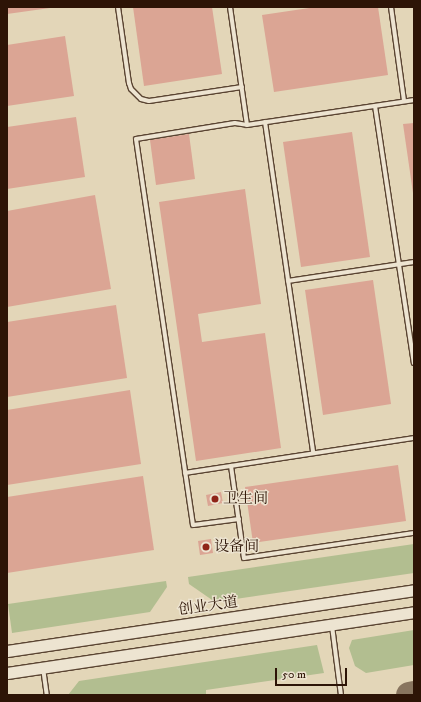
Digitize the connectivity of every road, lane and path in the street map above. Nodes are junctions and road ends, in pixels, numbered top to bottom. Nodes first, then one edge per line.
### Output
1 (118, 7) edge
2 (230, 7) edge
3 (391, 7) edge
4 (242, 88) junction
5 (414, 100) edge
6 (404, 101) junction
7 (375, 106) junction
8 (265, 122) junction
9 (247, 125) junction
10 (414, 262) edge
11 (399, 264) junction
12 (288, 281) junction
13 (414, 363) edge
14 (414, 438) edge
15 (313, 453) junction
16 (231, 466) junction
17 (185, 473) junction
18 (239, 520) junction
19 (414, 533) edge
20 (414, 590) edge
21 (414, 612) edge
22 (332, 624) junction
23 (7, 651) edge
24 (43, 667) junction
25 (7, 673) edge
26 (47, 695) edge
27 (341, 695) edge

1 - 4 lane
2 - 4 lane
3 - 6 lane
4 - 9 lane
5 - 6 lane
6 - 7 lane
7 - 8 lane
7 - 11 lane
8 - 9 lane
8 - 12 lane
9 - 17 lane
10 - 11 lane
11 - 12 lane
11 - 13 lane
12 - 15 lane
14 - 15 lane
15 - 16 lane
16 - 17 lane
16 - 18 lane
17 - 18 lane
18 - 19 lane
20 - 23 main road, 创业大道
21 - 22 main road
22 - 24 main road
22 - 27 lane
24 - 25 main road
24 - 26 lane

